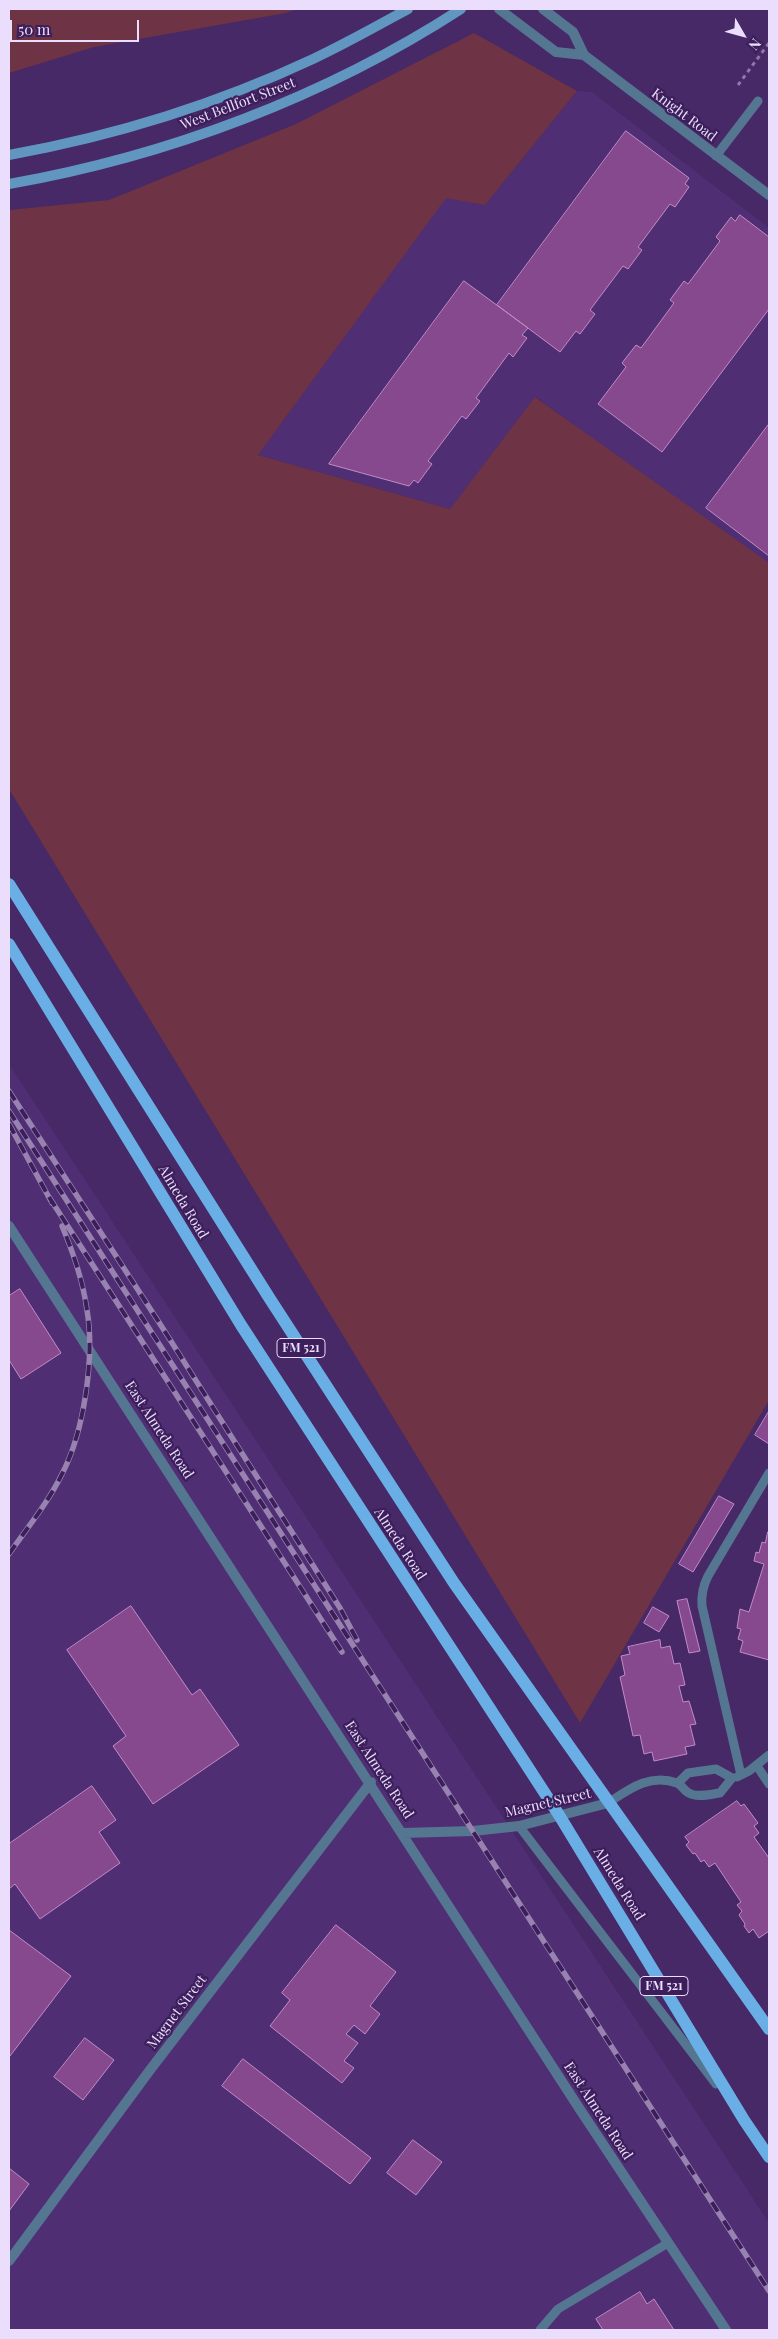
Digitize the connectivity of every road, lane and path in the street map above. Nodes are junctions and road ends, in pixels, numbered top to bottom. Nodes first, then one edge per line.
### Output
1 (408, 9) edge
2 (461, 9) edge
3 (498, 9) edge
4 (543, 9) edge
5 (769, 43) edge
6 (584, 55) junction
7 (738, 85) dead end
8 (758, 100) dead end
9 (9, 155) edge
10 (716, 156) junction
11 (9, 184) edge
12 (769, 195) edge
13 (9, 872) edge
14 (9, 884) edge
15 (36, 927) junction
16 (9, 944) edge
17 (9, 959) edge
18 (45, 1004) junction
19 (9, 1226) edge
20 (13, 1241) edge
21 (769, 1473) edge
22 (769, 1755) edge
23 (756, 1766) junction
24 (737, 1777) junction
25 (371, 1782) junction
26 (678, 1783) junction
27 (769, 1784) edge
28 (608, 1803) junction
29 (559, 1815) junction
30 (519, 1826) junction
31 (403, 1833) junction
32 (769, 2029) edge
33 (744, 2120) junction
34 (769, 2157) edge
35 (668, 2243) junction
36 (9, 2261) edge
37 (540, 2330) edge
38 (726, 2330) edge

1 - 9 main road, West Bellfort Street
2 - 11 main road, West Bellfort Street
3 - 6 street
4 - 6 street, Knight Road
5 - 7 path
6 - 10 street, Knight Road
8 - 10 lane
10 - 12 street, Knight Road
13 - 15 main road
14 - 15 main road, Almeda Road / FM 521
15 - 28 main road, Almeda Road / FM 521
16 - 18 main road, Almeda Road / FM 521
17 - 18 main road
18 - 29 main road, Almeda Road / FM 521
19 - 20 street, East Almeda Road
20 - 25 street, East Almeda Road
21 - 24 lane
22 - 23 lane
23 - 24 lane
23 - 27 lane
24 - 26 lane
24 - 26 lane
25 - 31 street, East Almeda Road
25 - 36 street, Magnet Street
26 - 28 lane
28 - 29 street, Magnet Street
28 - 32 main road, Almeda Road / FM 521
29 - 30 street, Magnet Street
29 - 33 main road, Almeda Road / FM 521
30 - 31 street, Magnet Street
30 - 33 lane
31 - 35 street, East Almeda Road
33 - 34 main road, Almeda Road / FM 521
35 - 37 lane
35 - 38 street, East Almeda Road

